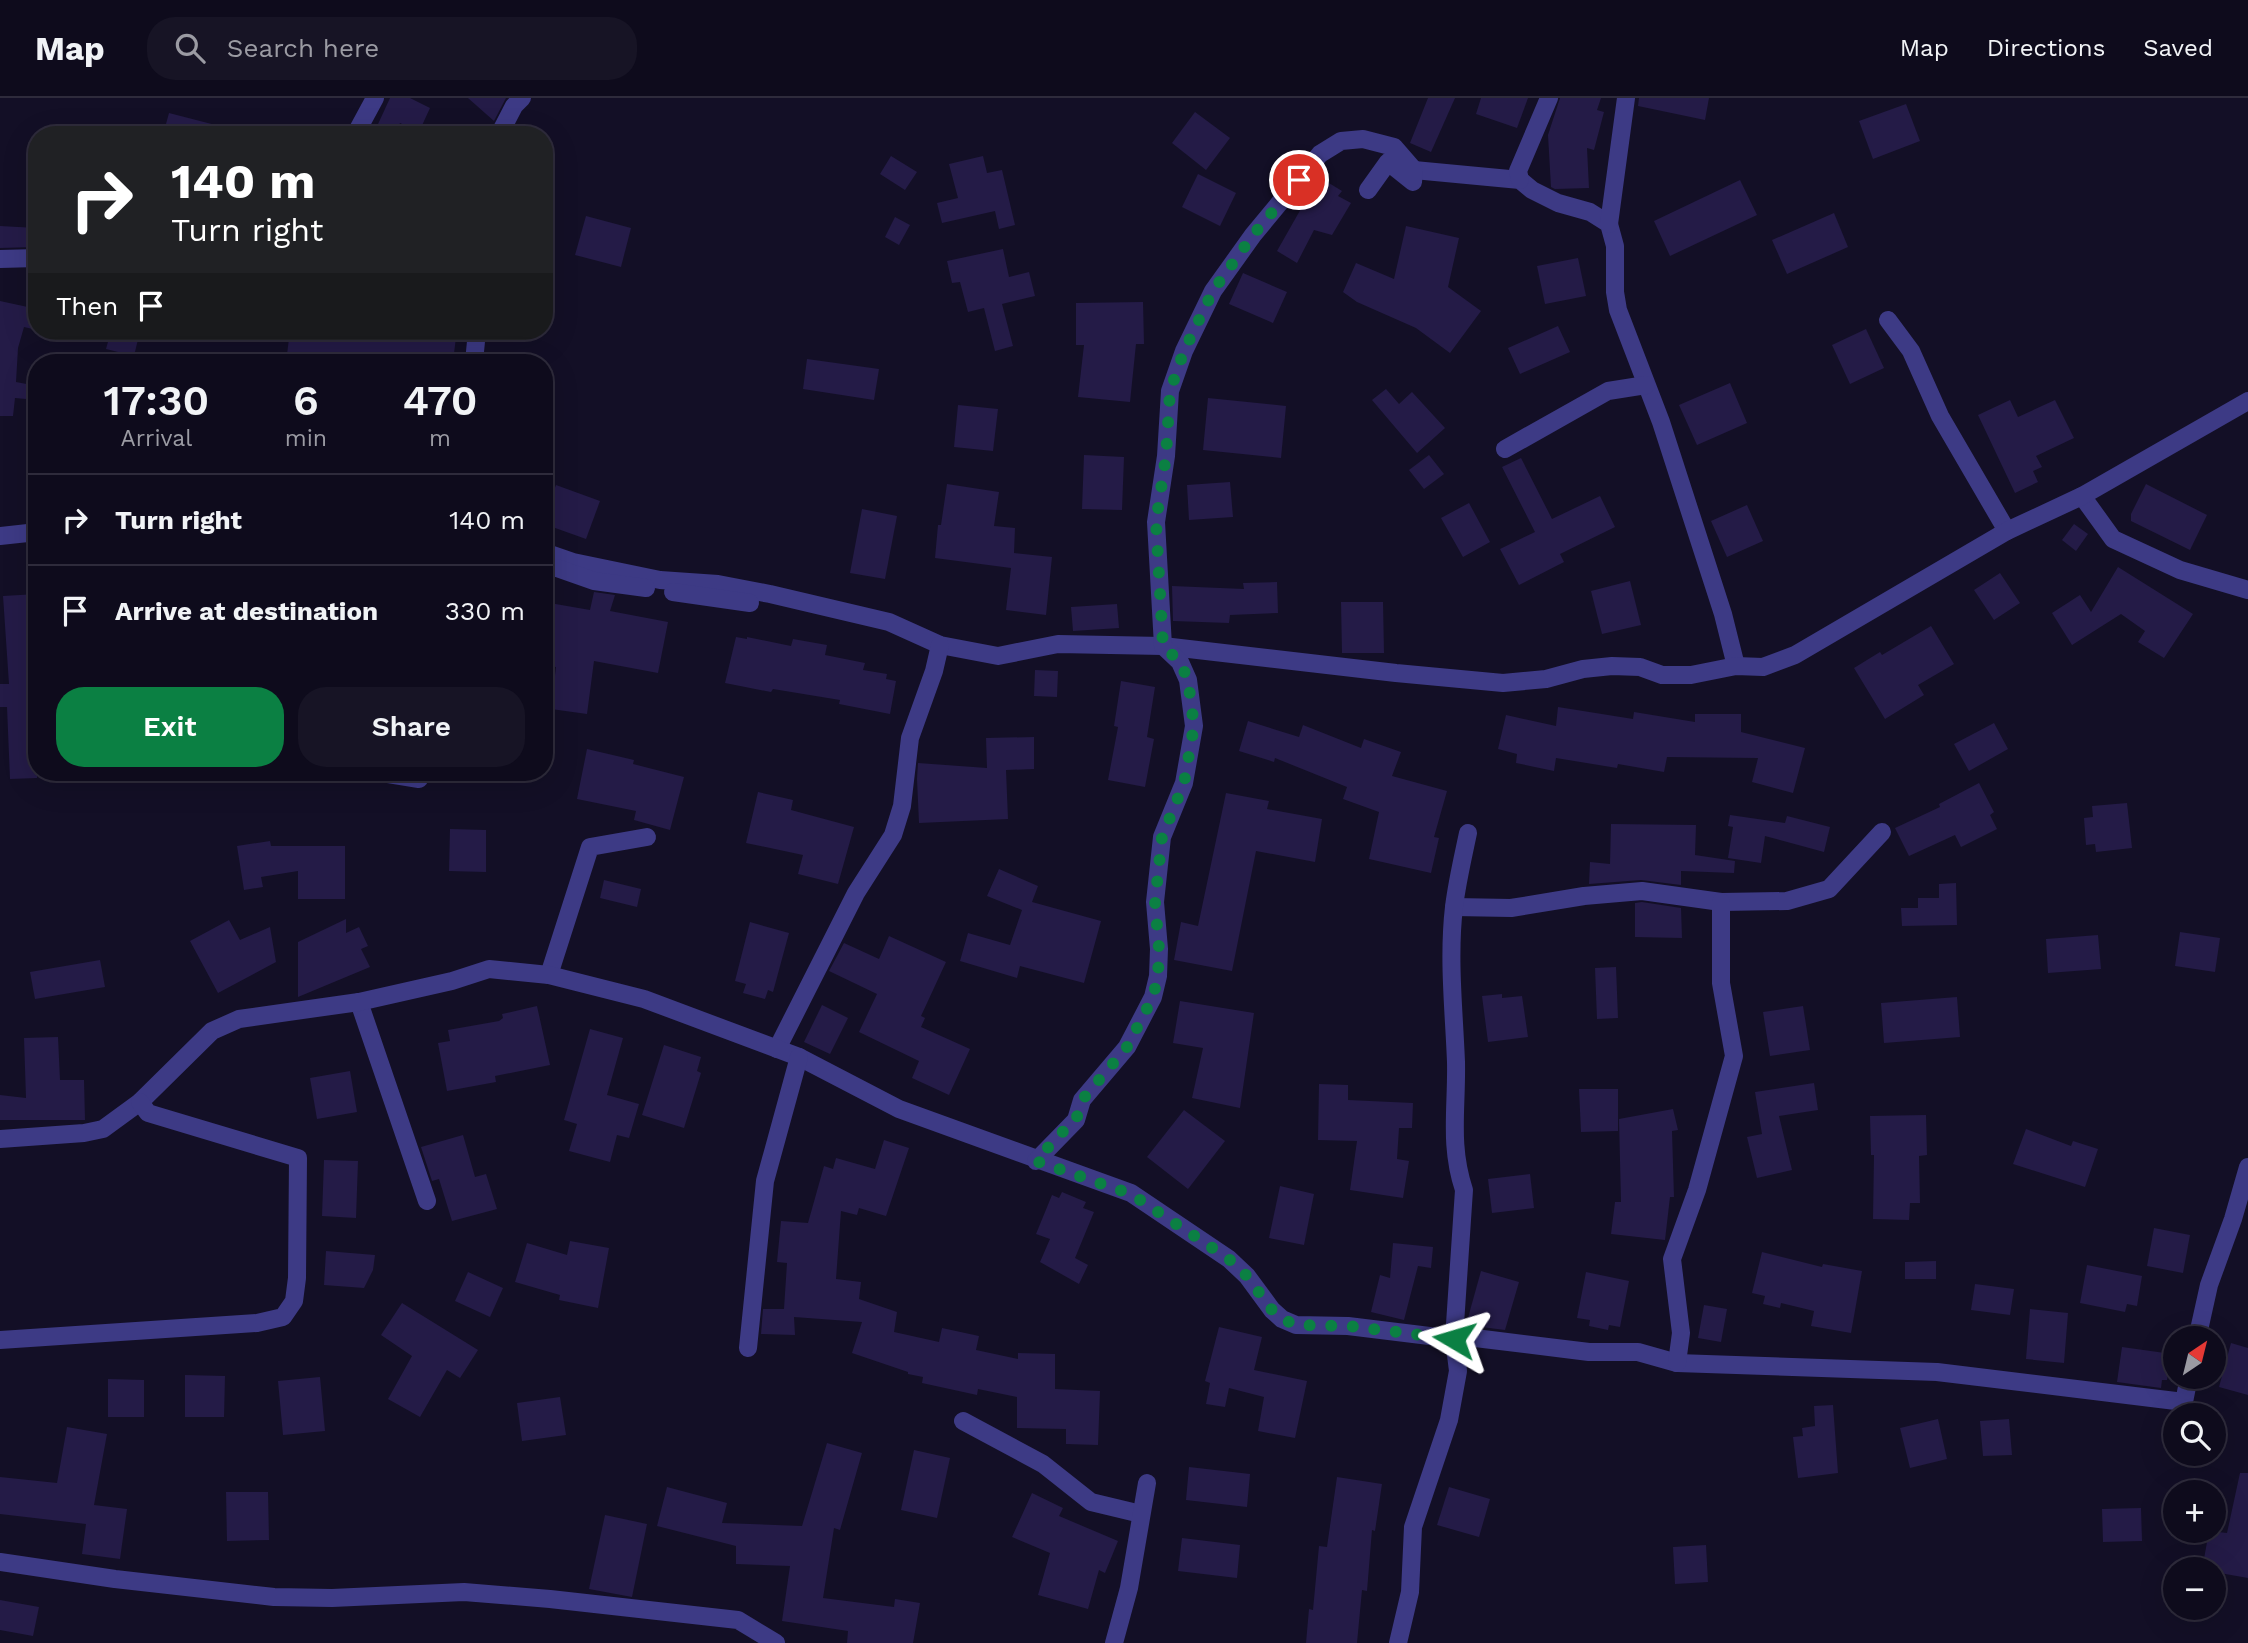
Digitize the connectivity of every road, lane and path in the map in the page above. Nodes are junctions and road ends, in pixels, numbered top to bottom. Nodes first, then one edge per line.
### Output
1 (375, 98) edge
2 (522, 98) edge
3 (1549, 98) edge
4 (1626, 98) edge
5 (360, 126) edge
6 (504, 126) edge
7 (1414, 170) junction
8 (1520, 180) junction
9 (1368, 190) dead end
10 (1609, 224) junction
11 (28, 258) edge
12 (0, 259) edge
13 (1888, 320) dead end
14 (1646, 385) junction
15 (2248, 401) edge
16 (1505, 449) dead end
17 (2082, 496) junction
18 (2007, 531) junction
19 (28, 533) edge
20 (0, 536) edge
21 (553, 555) edge
22 (553, 566) edge
23 (2248, 590) edge
24 (750, 603) dead end
25 (940, 645) junction
26 (1163, 646) junction
27 (1736, 666) junction
28 (1882, 832) dead end
29 (1468, 833) dead end
30 (647, 836) dead end
31 (1721, 902) junction
32 (1454, 907) junction
33 (549, 975) junction
34 (359, 1002) junction
35 (776, 1049) junction
36 (799, 1057) junction
37 (140, 1102) junction
38 (0, 1139) edge
39 (1036, 1161) junction
40 (2248, 1167) edge
41 (427, 1201) dead end
42 (2200, 1326) edge
43 (1454, 1339) junction
44 (0, 1340) edge
45 (748, 1348) dead end
46 (1677, 1363) junction
47 (2186, 1390) edge
48 (963, 1421) dead end
49 (1147, 1483) dead end
50 (1141, 1514) junction
51 (0, 1562) edge
52 (776, 1643) edge
53 (1114, 1643) edge
54 (1398, 1643) edge

1 - 5 street
2 - 6 street
3 - 8 street
4 - 10 street
7 - 8 street
7 - 9 street
7 - 26 street
8 - 10 street
10 - 14 street
11 - 12 street
13 - 18 street
14 - 16 street
14 - 27 street
15 - 17 street
17 - 18 street
17 - 23 street
18 - 27 street
19 - 20 street
21 - 25 street
22 - 24 street
25 - 26 street
25 - 35 street
26 - 27 street
26 - 39 street
28 - 31 street
29 - 32 street
30 - 33 street
31 - 32 street
31 - 46 street
32 - 43 street
33 - 34 street
33 - 35 street
34 - 37 street
34 - 41 street
35 - 36 street
36 - 39 street
36 - 45 street
37 - 38 street
37 - 44 street
39 - 43 street
40 - 42 street
43 - 46 street
43 - 54 street
46 - 47 street
48 - 50 street
49 - 50 street
50 - 53 street
51 - 52 street

